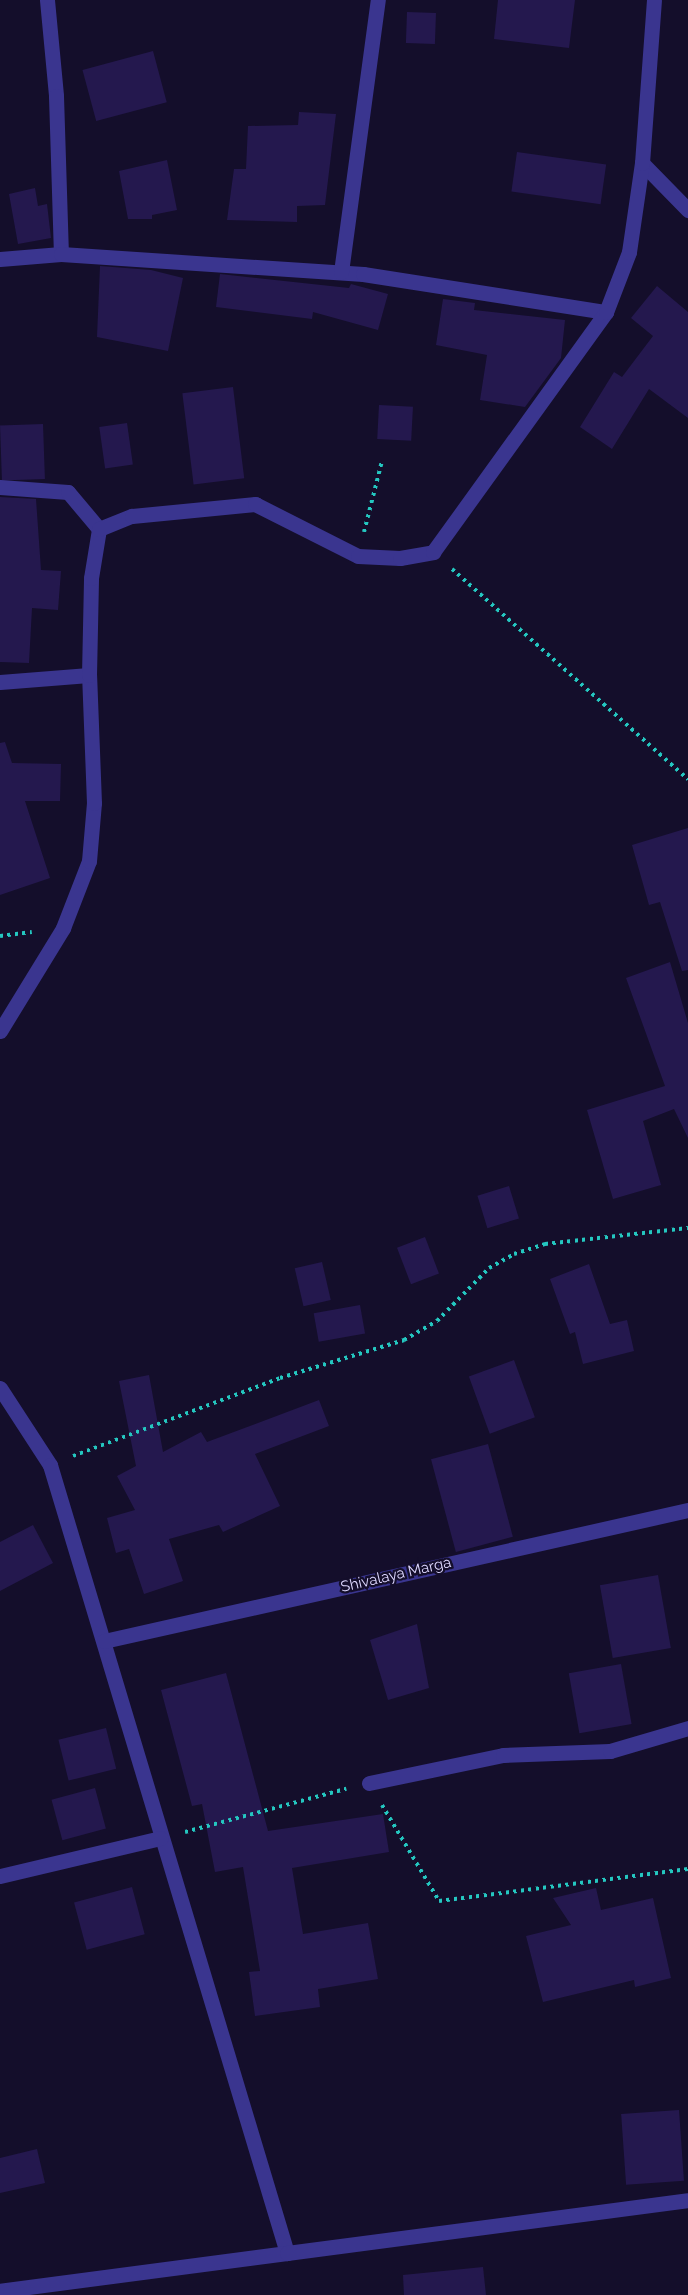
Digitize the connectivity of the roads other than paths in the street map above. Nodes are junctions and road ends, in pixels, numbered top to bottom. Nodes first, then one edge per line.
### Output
1 (47, 0) edge
2 (378, 0) edge
3 (654, 0) edge
4 (642, 163) junction
5 (688, 210) edge
6 (61, 254) junction
7 (0, 259) edge
8 (341, 272) junction
9 (606, 312) junction
10 (0, 487) edge
11 (99, 529) junction
12 (89, 675) junction
13 (0, 682) edge
14 (0, 1031) edge
15 (0, 1388) edge
16 (688, 1510) edge
17 (104, 1641) junction
18 (688, 1728) edge
19 (369, 1783) road end
20 (161, 1838) junction
21 (0, 1876) edge
22 (688, 2200) edge
23 (287, 2253) junction
24 (0, 2291) edge

1 - 6 street
2 - 8 street
3 - 4 street
4 - 5 street
4 - 9 street
6 - 7 street
6 - 8 street
8 - 9 street
9 - 11 street
10 - 11 street
11 - 12 street
12 - 13 street
12 - 14 street
15 - 17 street
16 - 17 street, Shivalaya Marga
17 - 20 street
18 - 19 street
20 - 21 street
20 - 23 street
22 - 23 street
23 - 24 street

